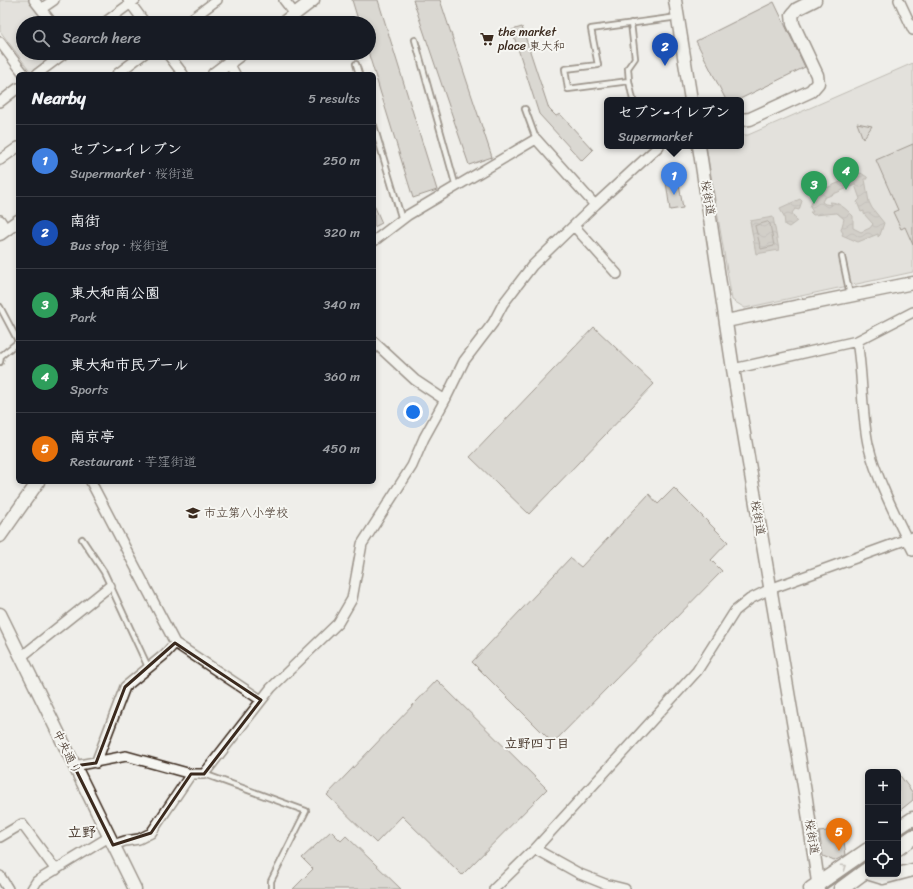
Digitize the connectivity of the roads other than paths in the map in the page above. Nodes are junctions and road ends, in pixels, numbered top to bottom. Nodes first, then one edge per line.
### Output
1 (34, 0) edge
2 (54, 0) edge
3 (217, 0) edge
4 (284, 0) edge
5 (313, 0) edge
6 (675, 0) edge
7 (815, 0) edge
8 (900, 0) edge
9 (131, 1) edge
10 (41, 9) junction
11 (295, 14) junction
12 (46, 16) edge
13 (113, 16) edge
14 (141, 16) edge
15 (195, 16) edge
16 (292, 16) edge
17 (678, 17) junction
18 (631, 23) junction
19 (913, 30) edge
20 (415, 40) dead end
21 (0, 42) edge
22 (55, 60) edge
23 (136, 60) edge
24 (172, 60) edge
25 (233, 60) edge
26 (229, 63) junction
27 (356, 64) dead end
28 (22, 72) edge
29 (40, 72) edge
30 (120, 72) edge
31 (181, 72) edge
32 (217, 72) edge
33 (234, 72) edge
34 (358, 72) edge
35 (628, 81) junction
36 (16, 90) edge
37 (632, 97) edge
38 (691, 97) edge
39 (0, 102) edge
40 (525, 109) dead end
41 (744, 120) edge
42 (376, 133) edge
43 (536, 139) junction
44 (16, 148) edge
45 (656, 149) edge
46 (700, 149) edge
47 (0, 160) edge
48 (456, 187) junction
49 (595, 205) junction
50 (402, 220) junction
51 (16, 221) edge
52 (574, 226) junction
53 (2, 228) edge
54 (376, 240) edge
55 (842, 257) dead end
56 (617, 274) dead end
57 (913, 284) edge
58 (850, 296) junction
59 (0, 307) edge
60 (913, 312) edge
61 (726, 321) junction
62 (16, 338) edge
63 (858, 341) junction
64 (16, 344) edge
65 (376, 344) edge
66 (0, 362) edge
67 (733, 369) junction
68 (445, 400) junction
69 (37, 484) edge
70 (92, 484) edge
71 (0, 536) edge
72 (910, 538) edge
73 (82, 539) dead end
74 (913, 551) edge
75 (110, 586) junction
76 (770, 589) junction
77 (0, 614) edge
78 (175, 643) junction
79 (22, 657) junction
80 (148, 667) junction
81 (261, 700) junction
82 (96, 763) junction
83 (74, 766) junction
84 (191, 774) junction
85 (204, 774) junction
86 (913, 819) edge
87 (901, 828) edge
88 (0, 837) edge
89 (913, 837) edge
90 (111, 841) junction
91 (901, 846) edge
92 (535, 849) junction
93 (865, 852) edge
94 (56, 870) junction
95 (913, 870) edge
96 (901, 873) edge
97 (865, 874) edge
98 (0, 876) edge
99 (817, 887) edge
100 (8, 889) edge
101 (32, 889) edge
102 (135, 889) edge
103 (271, 889) edge
104 (494, 889) edge
105 (625, 889) edge
106 (841, 889) edge

1 - 10 street
2 - 10 street
3 - 15 street
4 - 11 street
5 - 11 street
6 - 17 street
7 - 41 street
8 - 19 street
9 - 13 street
9 - 14 street
10 - 12 street
11 - 16 street
17 - 18 lane
17 - 38 street
18 - 35 lane
18 - 35 lane
20 - 48 lane
21 - 28 street
22 - 29 street
23 - 30 street
24 - 31 street
25 - 26 street
26 - 32 street
26 - 33 street
27 - 34 lane
35 - 37 lane
36 - 39 street
40 - 43 lane
42 - 50 lane
43 - 48 street
43 - 49 street
44 - 47 street
45 - 49 street
46 - 61 street, 桜街道
48 - 50 street
49 - 52 street
50 - 54 street
51 - 53 street
52 - 56 street
52 - 68 street
55 - 58 lane
57 - 58 street
58 - 61 street
59 - 62 lane
60 - 63 street
61 - 67 street, 桜街道
63 - 67 street
63 - 72 street
64 - 66 lane
65 - 68 street
67 - 76 street, 桜街道
68 - 81 street
69 - 71 street
70 - 78 street
72 - 74 street
72 - 76 street
73 - 75 lane
75 - 79 street
75 - 80 lane
76 - 92 street
76 - 99 street, 桜街道
77 - 79 street, 中央通り
78 - 80 street
78 - 81 street
79 - 83 street, 中央通り
80 - 82 street
81 - 85 street
82 - 83 street
82 - 84 street
83 - 90 street, 中央通り
84 - 85 street
84 - 90 street
85 - 103 lane
86 - 87 main road
88 - 94 street
89 - 91 main road
90 - 94 street
90 - 102 street, 中央通り
92 - 104 street
92 - 105 street
99 -> 93 main road
94 - 101 street
95 - 96 street
97 - 106 main road
98 - 100 street

